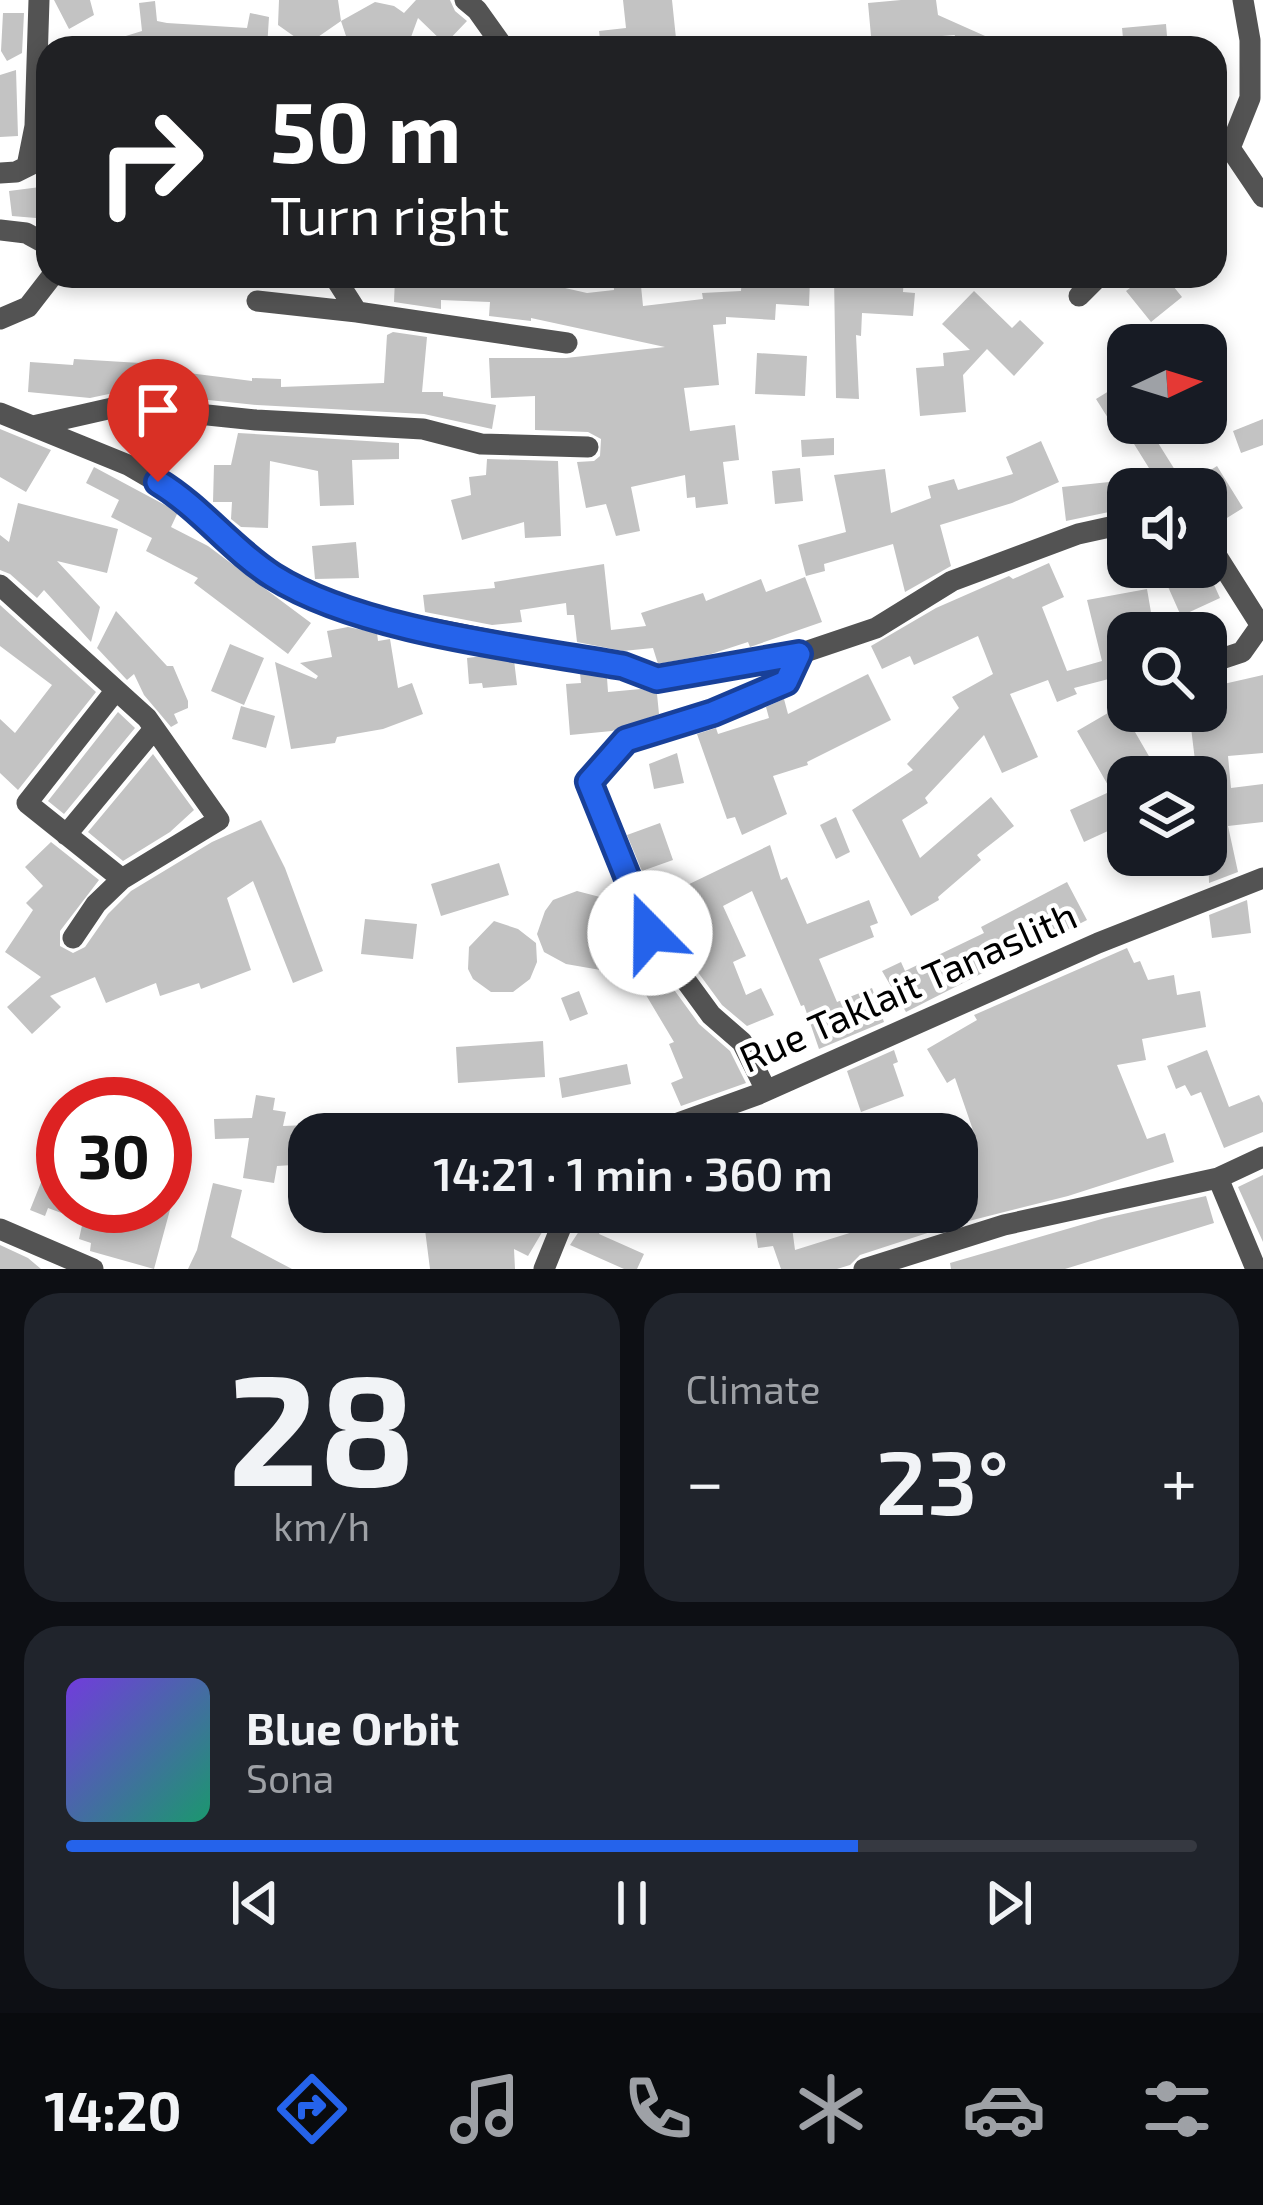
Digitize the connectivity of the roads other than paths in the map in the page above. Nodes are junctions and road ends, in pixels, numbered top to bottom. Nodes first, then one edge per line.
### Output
1 (39, 0) edge
2 (465, 0) edge
3 (1243, 0) edge
4 (490, 27) junction
5 (38, 36) edge
6 (496, 36) edge
7 (503, 36) edge
8 (36, 94) edge
9 (36, 138) edge
10 (1227, 145) edge
11 (1227, 160) edge
12 (36, 162) edge
13 (0, 173) edge
14 (1263, 196) edge
15 (0, 230) edge
16 (36, 238) edge
17 (43, 288) edge
18 (342, 288) edge
19 (1087, 288) edge
20 (1079, 296) dead end
21 (257, 301) dead end
22 (357, 312) junction
23 (0, 319) edge
24 (567, 343) dead end
25 (0, 413) edge
26 (32, 426) junction
27 (588, 447) dead end
28 (1107, 528) edge
29 (1227, 572) edge
30 (0, 585) edge
31 (1262, 627) edge
32 (799, 654) junction
33 (1227, 657) edge
34 (116, 690) junction
35 (154, 729) junction
36 (66, 835) junction
37 (1263, 878) edge
38 (122, 879) junction
39 (73, 938) dead end
40 (765, 1088) junction
41 (701, 1113) edge
42 (1263, 1156) edge
43 (1218, 1178) junction
44 (0, 1229) edge
45 (559, 1233) edge
46 (93, 1269) edge
47 (544, 1269) edge
48 (864, 1269) edge
49 (1256, 1269) edge

1 - 5 street
2 - 4 street
3 - 10 street
4 - 6 street
4 - 7 street
8 - 9 street
11 - 14 street
12 - 13 street
15 - 16 street
17 - 23 street
18 - 22 street
19 - 20 street
21 - 22 street
22 - 24 street
25 - 26 street
26 - 27 street
26 - 32 street
28 - 32 street
29 - 31 street
30 - 34 street
31 - 33 street
32 - 40 street
34 - 35 street
34 - 36 street
35 - 36 street
35 - 38 street
36 - 38 street
37 - 40 street, Rue Taklait Tanaslith
38 - 39 street
40 - 41 street, Rue Taklait Tanaslith
42 - 43 street
43 - 48 street
43 - 49 street
44 - 46 street
45 - 47 street

